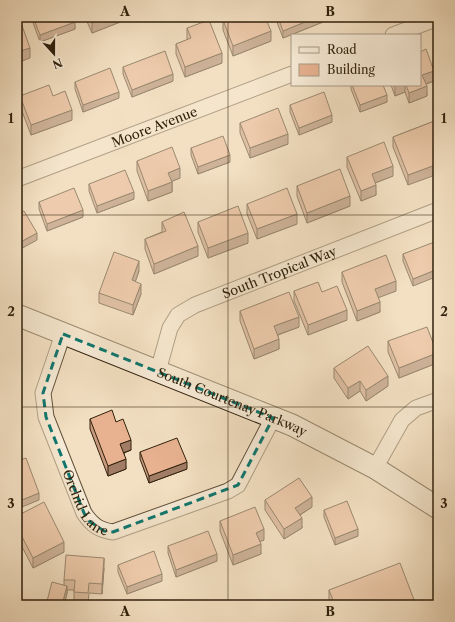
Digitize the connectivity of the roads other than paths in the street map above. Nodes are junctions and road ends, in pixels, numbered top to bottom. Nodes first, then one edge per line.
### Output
1 (438, 18) edge
2 (396, 34) edge
3 (291, 74) edge
4 (17, 179) edge
5 (438, 210) edge
6 (17, 315) edge
7 (63, 334) junction
8 (158, 371) junction
9 (438, 400) edge
10 (273, 418) junction
11 (375, 468) junction
12 (438, 508) edge

1 - 2 street
3 - 4 street, Moore Avenue
5 - 8 street, South Tropical Way
6 - 7 main road, South Courtenay Parkway
7 - 8 main road, South Courtenay Parkway
7 - 10 street, Orchid Lane
8 - 10 main road, South Courtenay Parkway
9 - 11 street
10 - 11 main road, South Courtenay Parkway
11 - 12 main road, South Courtenay Parkway

